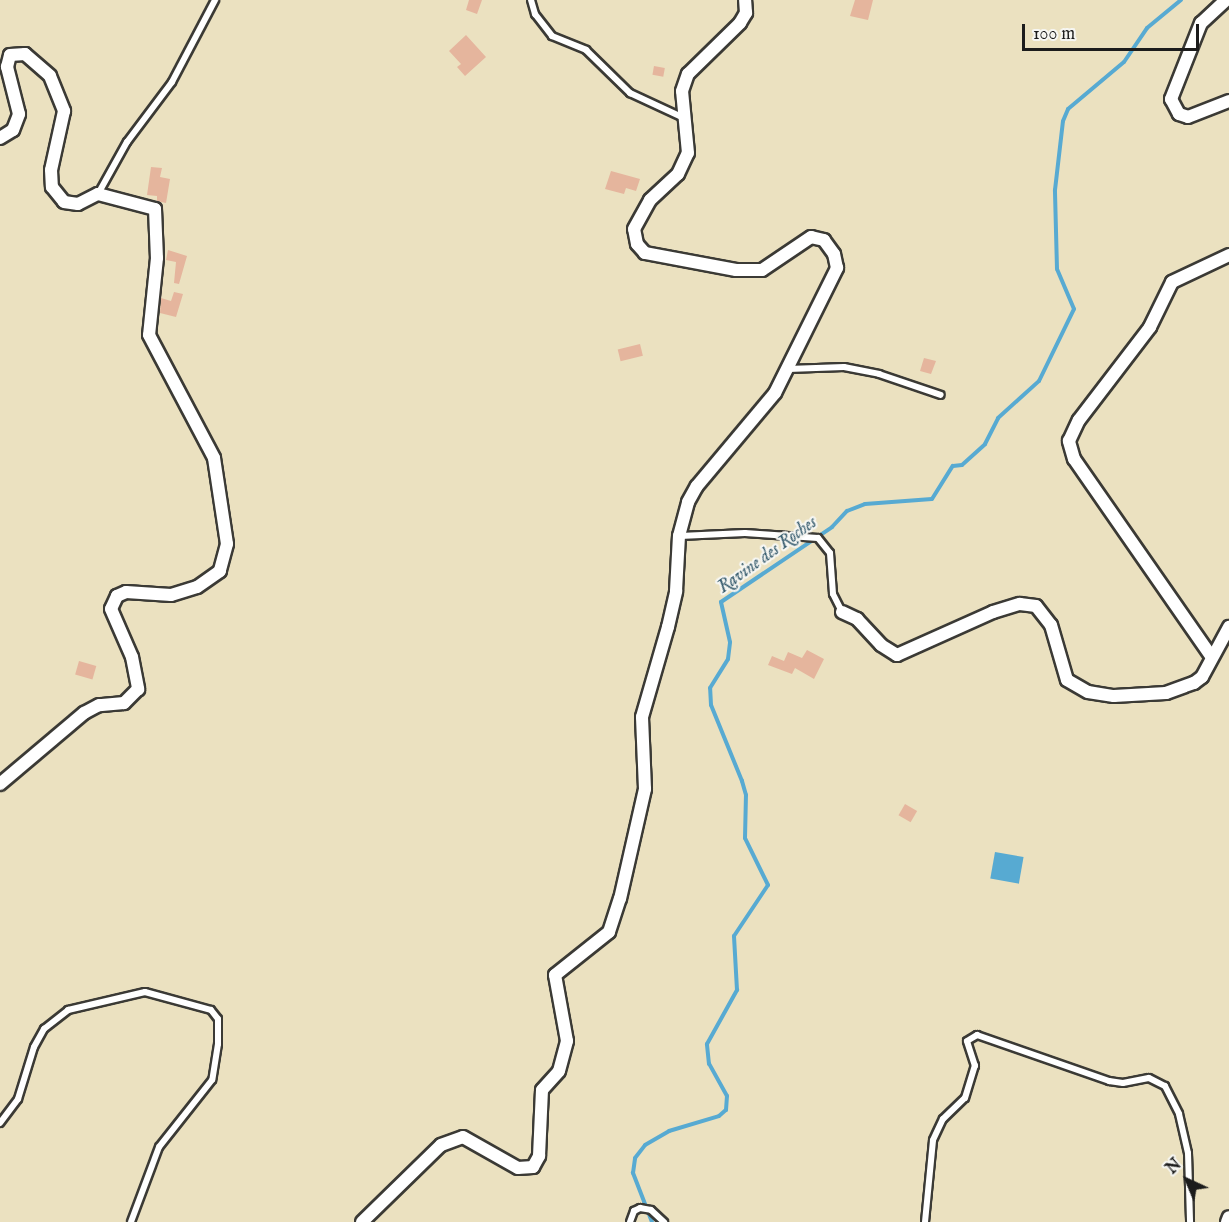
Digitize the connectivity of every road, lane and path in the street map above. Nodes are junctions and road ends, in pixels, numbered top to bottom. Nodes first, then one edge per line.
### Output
1 (215, 0) edge
2 (531, 0) edge
3 (745, 0) edge
4 (1226, 0) edge
5 (1229, 102) edge
6 (685, 118) junction
7 (0, 138) edge
8 (98, 194) junction
9 (1229, 255) edge
10 (788, 369) junction
11 (941, 395) dead end
12 (679, 536) junction
13 (842, 612) joint
14 (1229, 627) edge
15 (1211, 656) junction
16 (0, 784) edge
17 (0, 1123) edge
18 (1229, 1217) edge
19 (131, 1222) edge
20 (362, 1222) edge
21 (630, 1222) edge
22 (664, 1222) edge
23 (925, 1222) edge
24 (1190, 1222) edge
25 (1227, 1222) edge

1 - 8 lane
2 - 6 lane
3 - 6 street
4 - 5 street
6 - 10 street
7 - 8 street
8 - 16 street
9 - 15 street
10 - 11 lane
10 - 12 street
12 - 13 lane
12 - 20 street
13 - 15 street
14 - 15 street
17 - 19 lane
18 - 25 street
21 - 22 lane
23 - 24 lane

